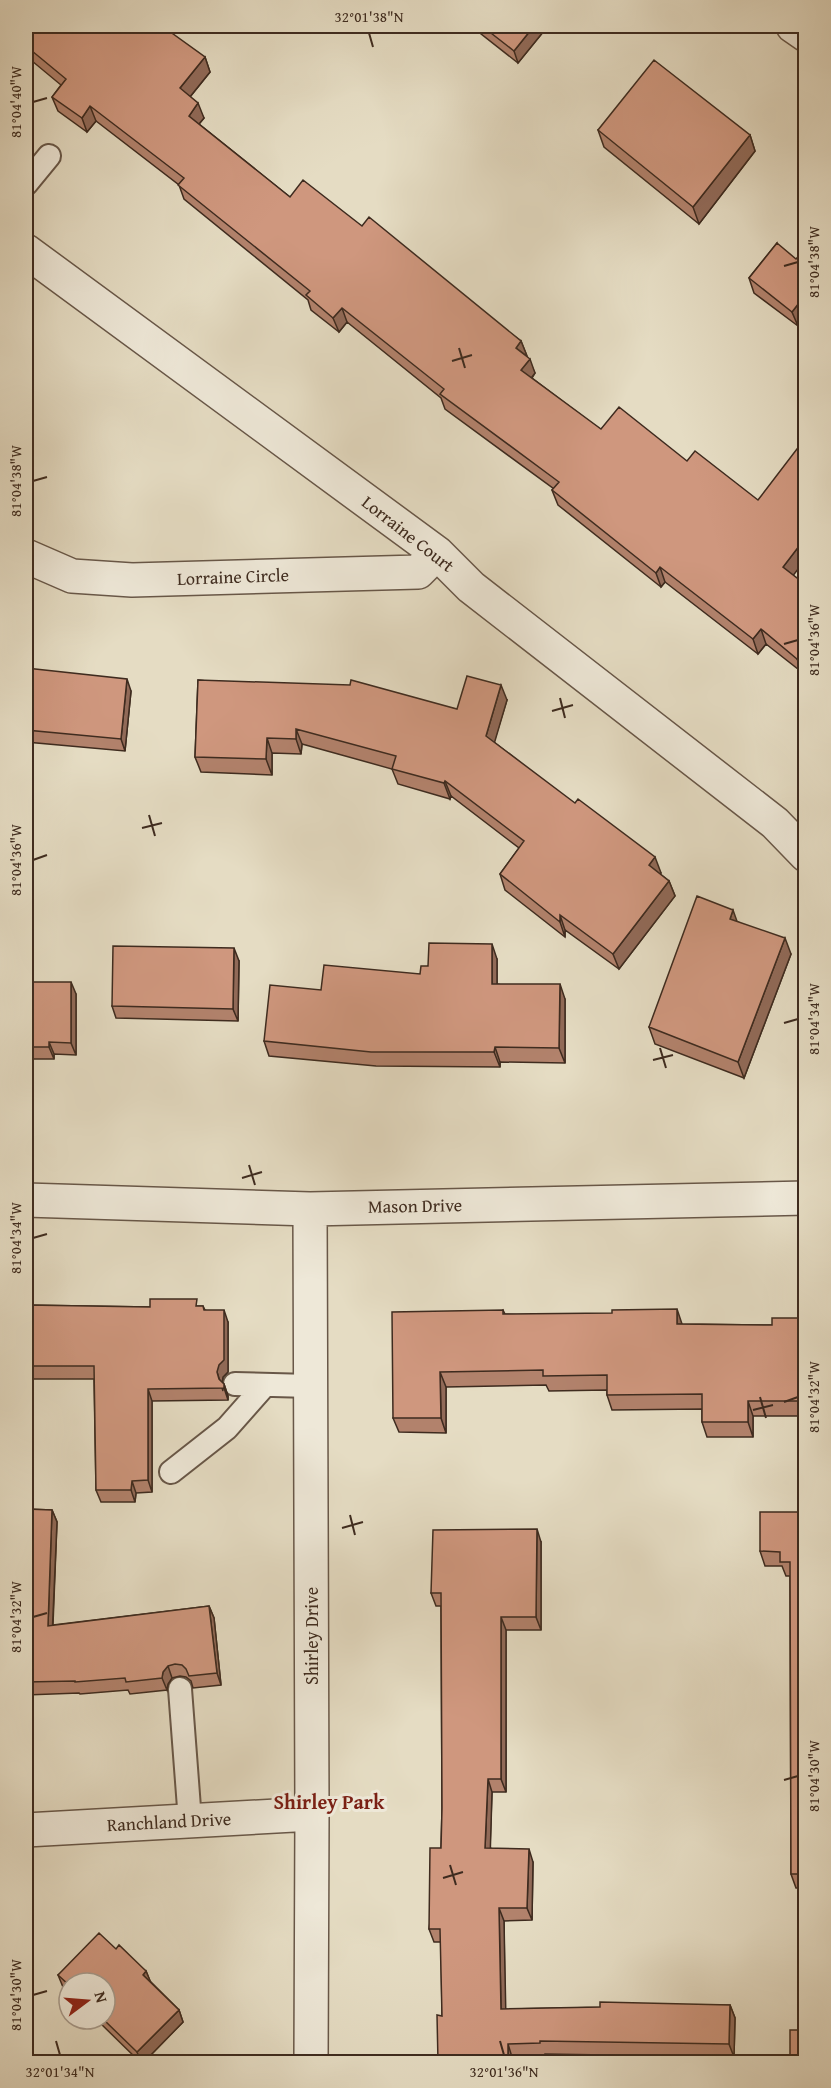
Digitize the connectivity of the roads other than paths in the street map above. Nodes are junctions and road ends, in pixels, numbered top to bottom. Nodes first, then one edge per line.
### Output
1 (793, 26) edge
2 (806, 35) edge
3 (49, 156) dead end
4 (26, 184) edge
5 (26, 251) edge
6 (437, 553) junction
7 (26, 556) edge
8 (806, 855) edge
9 (806, 1198) edge
10 (26, 1200) edge
11 (310, 1209) junction
12 (236, 1384) dead end
13 (265, 1385) junction
14 (310, 1386) junction
15 (171, 1472) dead end
16 (180, 1689) dead end
17 (312, 1814) junction
18 (190, 1821) junction
19 (26, 1830) edge
20 (311, 2062) edge

1 - 2 street
3 - 4 lane
5 - 6 street, Lorraine Court
6 - 7 street, Lorraine Circle
6 - 8 street, Lorraine Court
9 - 11 street, Mason Drive
10 - 11 street, Mason Drive
11 - 14 street, Shirley Drive
12 - 13 lane
13 - 14 lane
13 - 15 lane
14 - 17 street, Shirley Drive
16 - 18 lane
17 - 18 street, Ranchland Drive
17 - 20 street, Shirley Drive
18 - 19 street, Ranchland Drive

